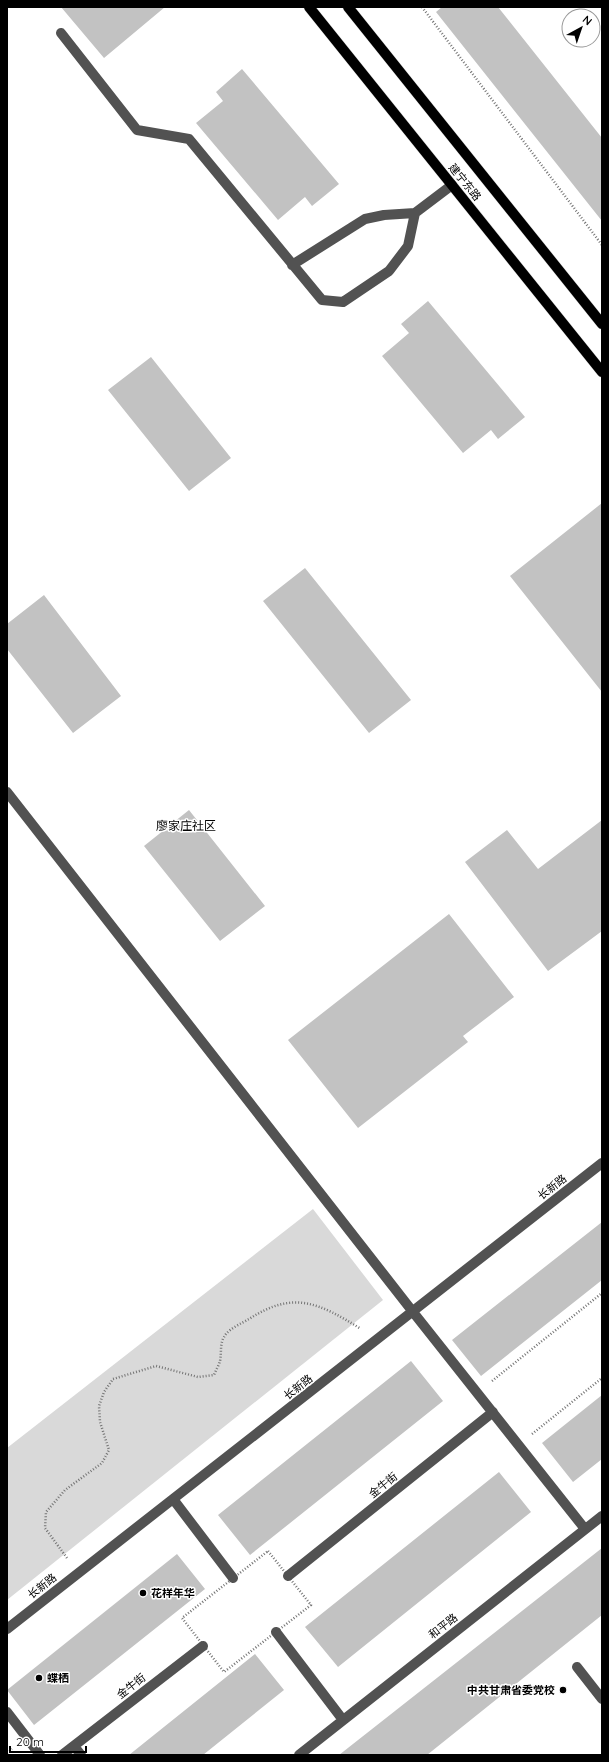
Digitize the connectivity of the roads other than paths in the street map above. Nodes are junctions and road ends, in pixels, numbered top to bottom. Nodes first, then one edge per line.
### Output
1 (309, 7) edge
2 (348, 7) edge
3 (61, 33) dead end
4 (452, 185) junction
5 (415, 213) junction
6 (292, 265) junction
7 (602, 324) edge
8 (602, 372) edge
9 (7, 792) edge
10 (602, 1163) edge
11 (413, 1312) junction
12 (492, 1412) junction
13 (173, 1499) junction
14 (602, 1516) edge
15 (585, 1529) junction
16 (288, 1576) road end
17 (233, 1578) road end
18 (7, 1629) edge
19 (276, 1632) road end
20 (204, 1646) road end
21 (577, 1667) dead end
22 (602, 1700) edge
23 (7, 1712) edge
24 (343, 1720) junction
25 (74, 1746) junction
26 (40, 1755) edge
27 (62, 1755) edge
28 (81, 1755) edge
29 (298, 1755) edge

1 - 4 main road, 建宁东路
2 - 7 main road, 建宁东路
3 - 6 street
4 - 5 street
4 - 8 main road, 建宁东路
5 - 6 street
5 - 6 street
9 - 11 street
10 - 11 street, 长新路
11 - 12 street
11 - 13 street, 长新路
12 - 15 street
12 - 16 street, 金牛街
13 - 17 street
13 - 18 street, 长新路
14 - 15 street, 和平路
15 - 24 street, 和平路
19 - 24 street
20 - 25 street, 金牛街
21 - 22 street
23 - 26 street
24 - 29 street, 和平路
25 - 27 street, 金牛街
25 - 28 street

